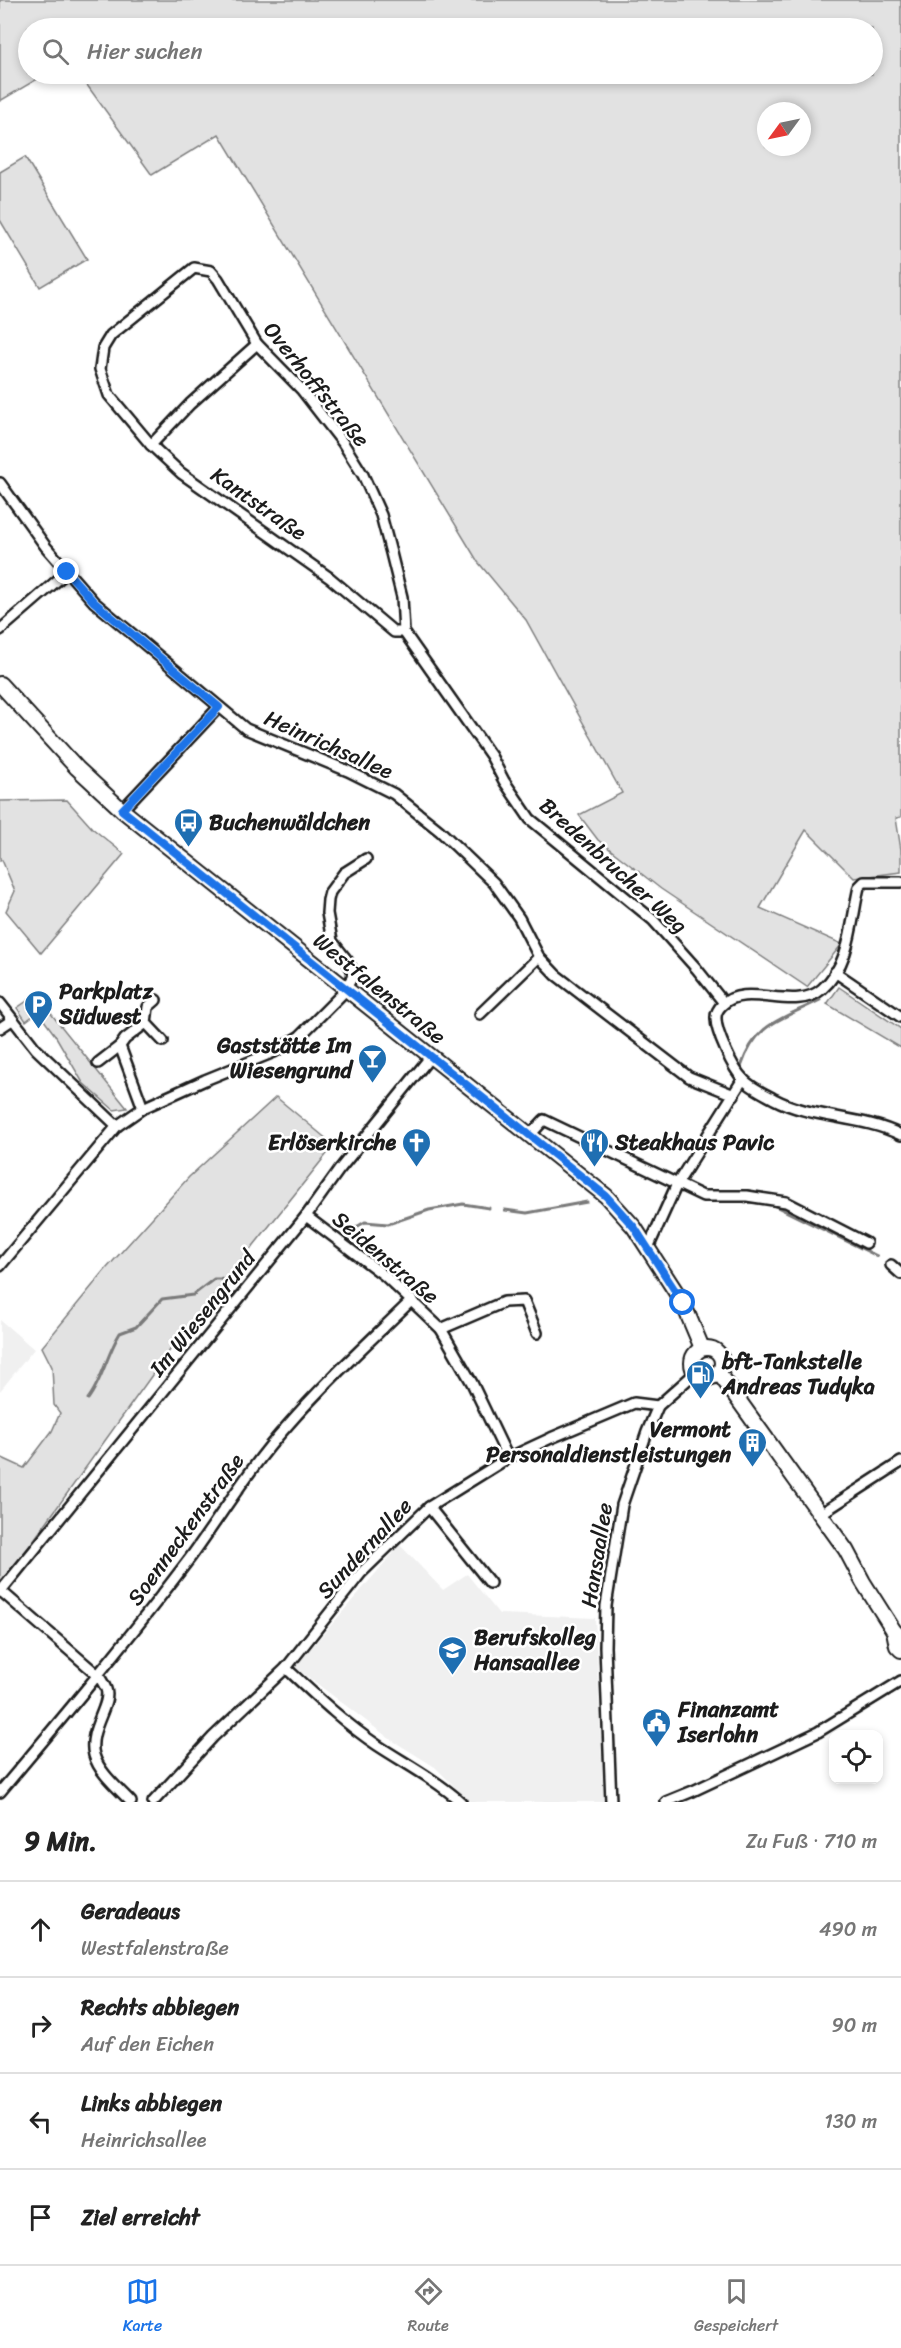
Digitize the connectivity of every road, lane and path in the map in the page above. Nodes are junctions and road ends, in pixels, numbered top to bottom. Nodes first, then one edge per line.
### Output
1 (211, 271) joint
2 (257, 344) junction
3 (151, 445) junction
4 (0, 483) edge
5 (67, 572) junction
6 (0, 630) edge
7 (404, 632) junction
8 (0, 684) edge
9 (219, 707) junction
10 (504, 781) joint
11 (122, 810) junction
12 (366, 859) dead end
13 (901, 882) edge
14 (539, 957) junction
15 (835, 972) junction
16 (346, 987) junction
17 (156, 1000) dead end
18 (0, 1003) edge
19 (724, 1003) junction
20 (480, 1014) dead end
21 (901, 1017) edge
22 (12, 1020) junction
23 (146, 1023) junction
24 (0, 1029) edge
25 (163, 1041) dead end
26 (120, 1046) junction
27 (430, 1056) junction
28 (98, 1063) dead end
29 (743, 1079) junction
30 (734, 1095) junction
31 (143, 1108) junction
32 (117, 1126) junction
33 (530, 1135) junction
34 (901, 1135) edge
35 (677, 1184) junction
36 (306, 1216) junction
37 (866, 1243) dead end
38 (648, 1248) junction
39 (891, 1265) dead end
40 (0, 1266) edge
41 (901, 1274) edge
42 (412, 1300) junction
43 (441, 1329) junction
44 (537, 1333) dead end
45 (702, 1348) junction
46 (695, 1373) junction
47 (719, 1373) junction
48 (658, 1406) junction
49 (508, 1458) junction
50 (901, 1462) edge
51 (429, 1507) junction
52 (819, 1515) junction
53 (490, 1583) dead end
54 (0, 1592) edge
55 (897, 1634) edge
56 (901, 1650) edge
57 (286, 1668) junction
58 (99, 1677) junction
59 (901, 1681) edge
60 (0, 1792) edge
61 (131, 1802) edge
62 (153, 1802) edge
63 (461, 1802) edge
64 (611, 1802) edge
65 (666, 1802) edge

1 - 2 street, Overhoffstraße
1 - 3 street, Kantstraße
2 - 3 street
2 - 7 street, Overhoffstraße
3 - 7 street, Kantstraße
4 - 5 street, Heinrichsallee
5 - 6 street
5 - 9 street, Heinrichsallee
7 - 10 street, Kantstraße
8 - 11 main road, Westfalenstraße
9 - 11 street
9 - 14 street, Heinrichsallee
10 - 19 street, Bredenbrucher Weg
11 - 16 main road, Westfalenstraße
12 - 16 street
13 - 15 street
14 - 20 street
14 - 30 street, Heinrichsallee
15 - 19 street
15 - 21 street
16 - 27 main road, Westfalenstraße
16 - 31 street
17 - 23 street
18 - 22 street
19 - 29 street
22 - 24 street
22 - 32 street
23 - 25 street
23 - 26 street
26 - 28 street
26 - 31 street
27 - 33 main road, Westfalenstraße
27 - 36 street, Im Wiesengrund
29 - 30 street
29 - 34 street
30 - 35 street
31 - 32 street
32 - 40 street
33 - 35 street
33 - 38 main road, Westfalenstraße
35 - 37 street
35 - 38 street
36 - 42 street, Seidenstraße
36 - 54 street, Im Wiesengrund
38 - 45 main road, Westfalenstraße
39 - 41 street
42 - 43 street, Seidenstraße
42 - 58 street, Soenneckenstraße
43 - 44 street, Seidenstraße
43 - 49 street, Seidenstraße
45 - 46 main road
45 - 47 main road
46 - 47 main road
46 - 48 street, Hansaallee
47 - 52 main road
48 - 49 street, Sundernallee
48 - 64 street, Hansaallee
49 - 51 street, Sundernallee
50 - 52 street
51 - 53 street
51 - 57 street, Sundernallee
52 - 55 main road
54 - 58 street
55 - 56 main road
57 - 62 street, Sundernallee
57 - 63 street
58 - 60 street, Soenneckenstraße
58 - 61 street
59 - 65 street

